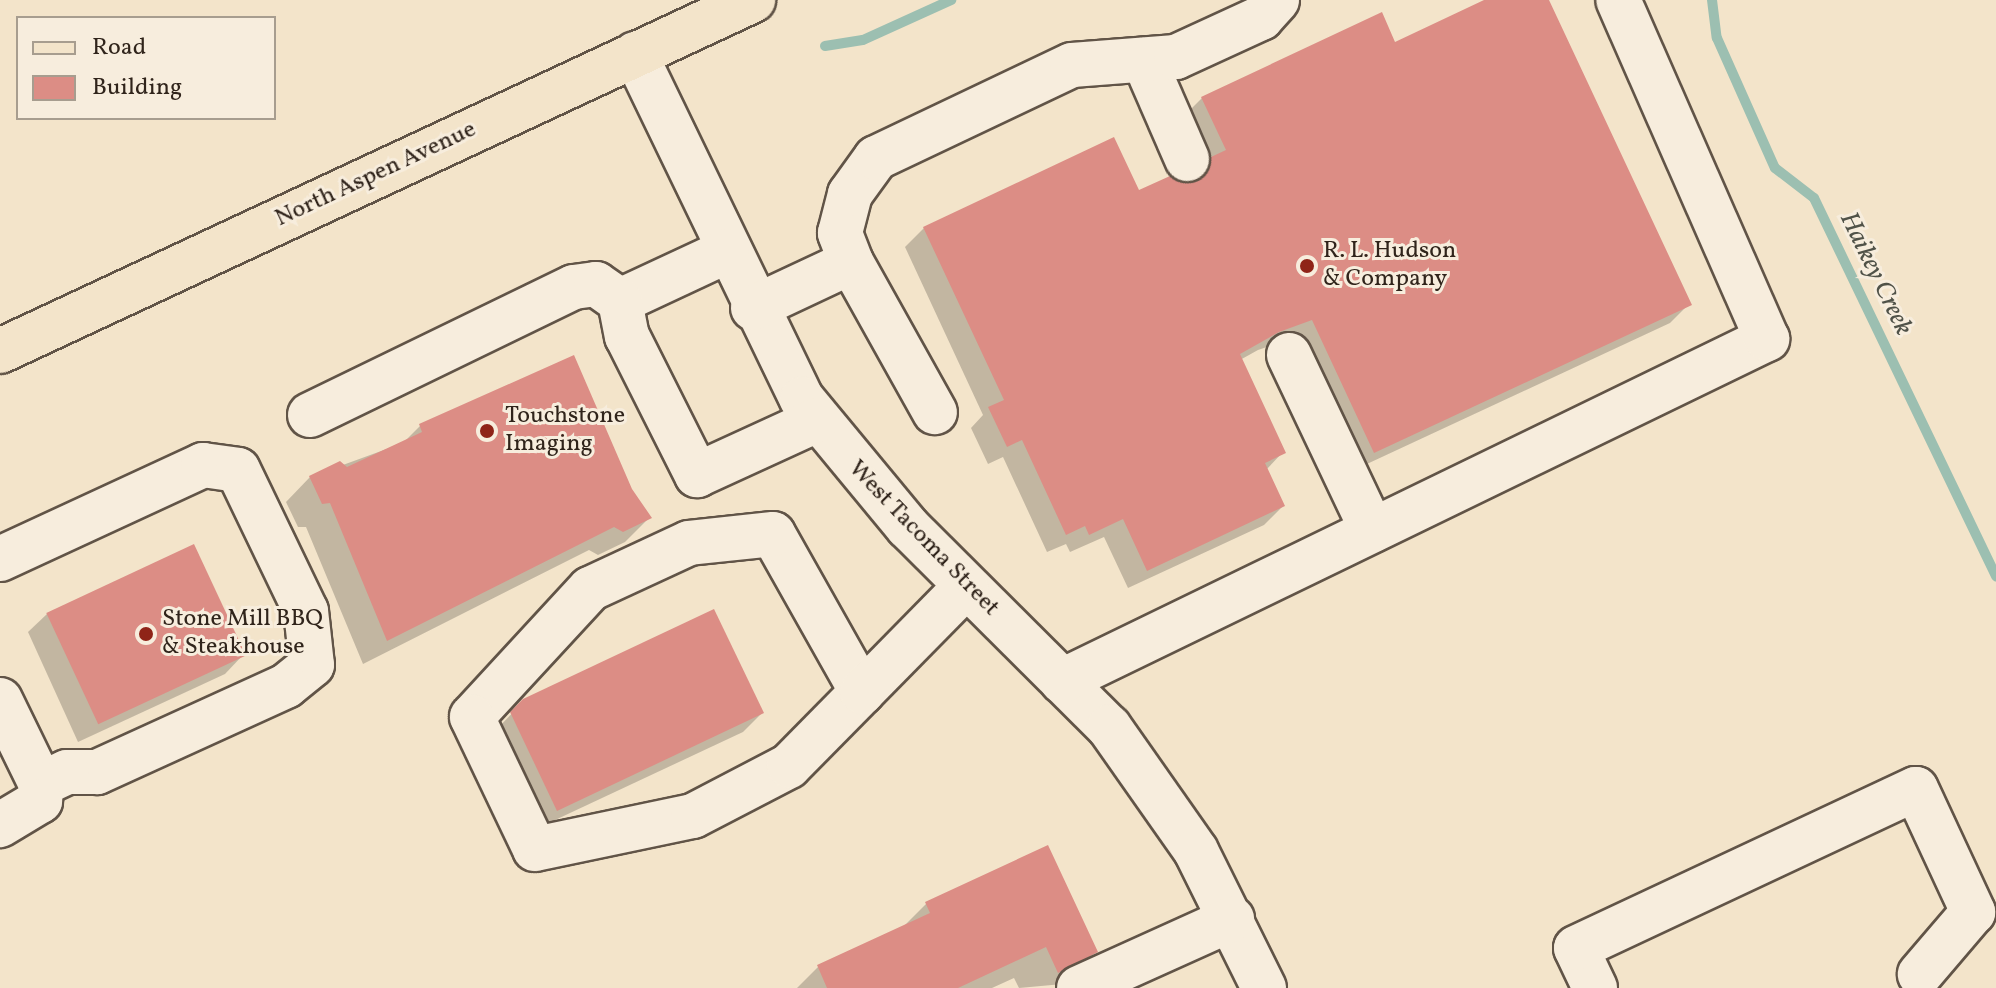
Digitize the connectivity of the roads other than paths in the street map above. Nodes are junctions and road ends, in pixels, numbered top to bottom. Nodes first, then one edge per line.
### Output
1 (753, 0) edge
2 (1277, 0) edge
3 (1618, 0) edge
4 (635, 54) junction
5 (1144, 60) junction
6 (1187, 159) dead end
7 (727, 251) junction
8 (851, 262) junction
9 (620, 301) junction
10 (753, 308) junction
11 (0, 351) edge
12 (1289, 355) dead end
13 (935, 412) dead end
14 (310, 415) dead end
15 (817, 420) junction
16 (1372, 530) junction
17 (0, 559) edge
18 (966, 586) junction
19 (1062, 681) junction
20 (862, 692) junction
21 (0, 700) edge
22 (41, 784) junction
23 (0, 825) edge
24 (1232, 919) junction
25 (1912, 983) edge
26 (1079, 988) edge
27 (1264, 988) edge
28 (1595, 988) edge

1 - 4 main road, North Aspen Avenue
2 - 5 street
3 - 16 street
4 - 7 street, West Tacoma Street
4 - 11 main road, North Aspen Avenue
5 - 6 street
5 - 8 street
7 - 9 street
7 - 10 street, West Tacoma Street
8 - 10 street
8 - 13 street
9 - 14 street
9 - 15 street
10 - 15 street, West Tacoma Street
12 - 16 street
15 - 18 street, West Tacoma Street
16 - 19 street
17 - 22 street
18 - 19 street, West Tacoma Street
18 - 20 street
19 - 24 street, West Tacoma Street
20 - 20 street
21 - 22 street
22 - 23 street
24 - 26 street
24 - 27 street, West Tacoma Street
25 - 28 street

